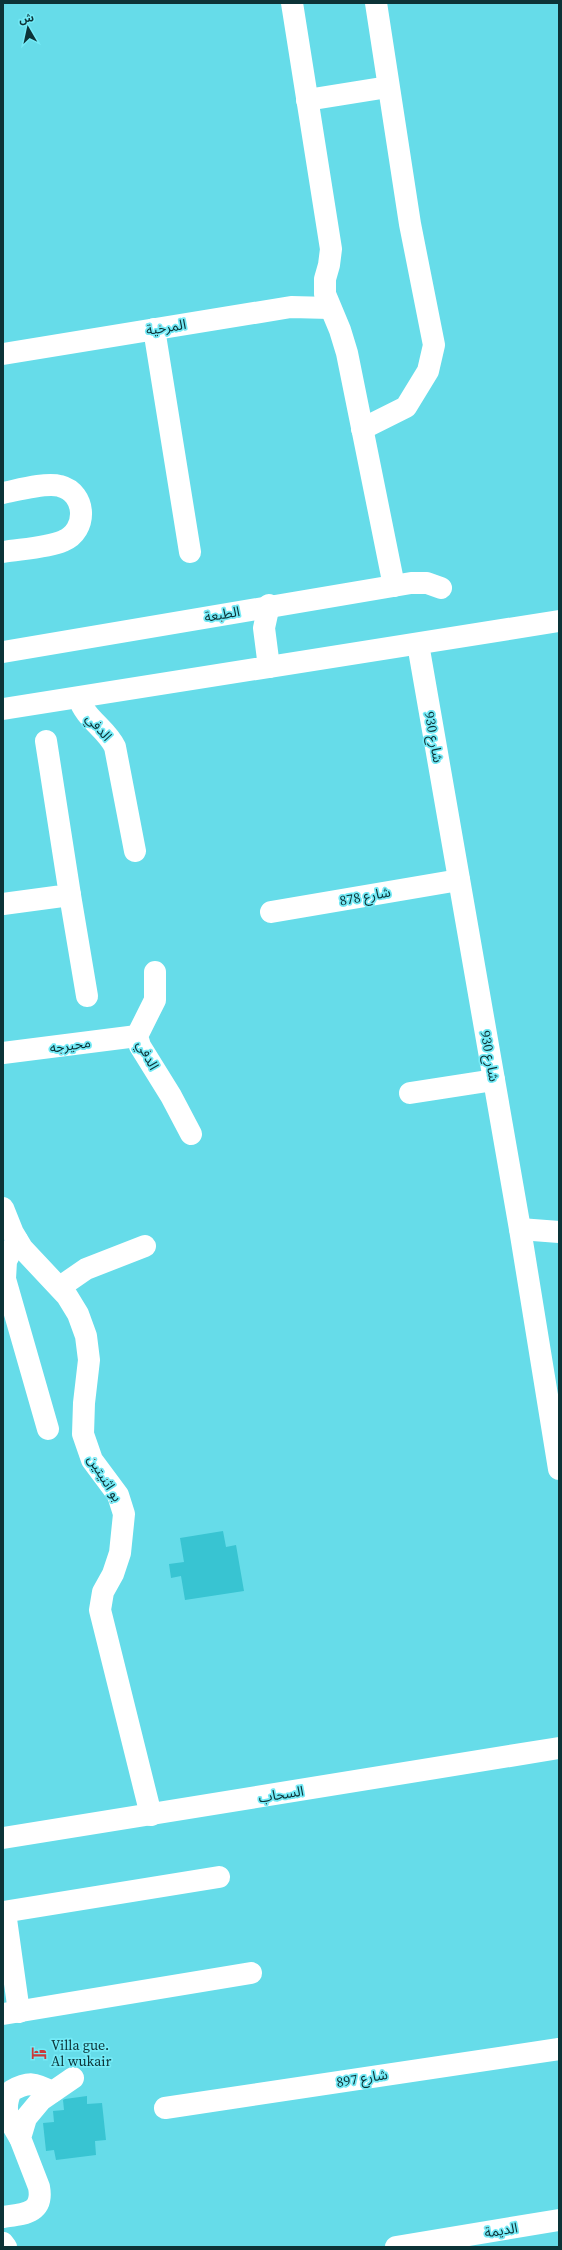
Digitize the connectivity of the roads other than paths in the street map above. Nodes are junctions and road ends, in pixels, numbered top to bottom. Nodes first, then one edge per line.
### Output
1 (292, 3) edge
2 (376, 3) edge
3 (388, 87) junction
4 (307, 100) junction
5 (330, 308) junction
6 (154, 329) junction
7 (3, 354) edge
8 (362, 429) junction
9 (3, 493) edge
10 (3, 552) edge
11 (190, 552) dead end
12 (394, 586) junction
13 (441, 588) dead end
14 (269, 606) junction
15 (559, 621) edge
16 (418, 644) junction
17 (3, 652) edge
18 (269, 667) junction
19 (79, 698) junction
20 (3, 709) edge
21 (46, 741) dead end
22 (135, 851) dead end
23 (459, 880) junction
24 (70, 895) junction
25 (3, 904) edge
26 (271, 912) dead end
27 (155, 972) dead end
28 (87, 996) dead end
29 (137, 1036) junction
30 (3, 1053) edge
31 (494, 1080) junction
32 (410, 1093) dead end
33 (191, 1134) dead end
34 (3, 1208) edge
35 (520, 1229) junction
36 (559, 1232) edge
37 (17, 1240) junction
38 (145, 1246) dead end
39 (60, 1287) junction
40 (48, 1429) dead end
41 (559, 1470) edge
42 (559, 1748) edge
43 (151, 1815) junction
44 (3, 1838) edge
45 (219, 1877) dead end
46 (4, 1912) edge
47 (251, 1973) dead end
48 (11, 2013) edge
49 (559, 2049) edge
50 (73, 2078) dead end
51 (52, 2092) junction
52 (165, 2108) dead end
53 (20, 2138) junction
54 (3, 2217) edge
55 (559, 2220) edge
56 (3, 2243) edge
57 (6, 2247) edge
58 (396, 2247) edge

1 - 4 street
2 - 3 street
3 - 4 street
3 - 8 street
4 - 5 street
5 - 6 street, المرخية
5 - 8 street
6 - 7 street, المرخية
6 - 11 street
8 - 12 street
9 - 10 street
12 - 13 street, الطبعة
12 - 14 street, الطبعة
14 - 17 street, الطبعة
14 - 18 street
15 - 16 street
16 - 18 street
16 - 23 street, شارع 930
18 - 19 street
19 - 20 street
19 - 22 street, الدفي
21 - 24 street
23 - 26 street, شارع 878
23 - 31 street, شارع 930
24 - 25 street
24 - 28 street
27 - 29 street, الدفي
29 - 30 street, محيرجه
29 - 33 street, الدفي
31 - 32 street
31 - 35 street, شارع 930
34 - 37 street, بو اثنيتين
35 - 36 street
35 - 41 street, شارع 930
37 - 39 street, بو اثنيتين
37 - 40 street
38 - 39 street
39 - 43 street, بو اثنيتين
42 - 43 street, السحاب
43 - 44 street, السحاب
45 - 46 street
46 - 48 street
47 - 48 street
49 - 52 street, شارع 897
50 - 51 street
51 - 53 street
51 - 53 street
53 - 54 street
55 - 58 street, الديمة
56 - 57 street

